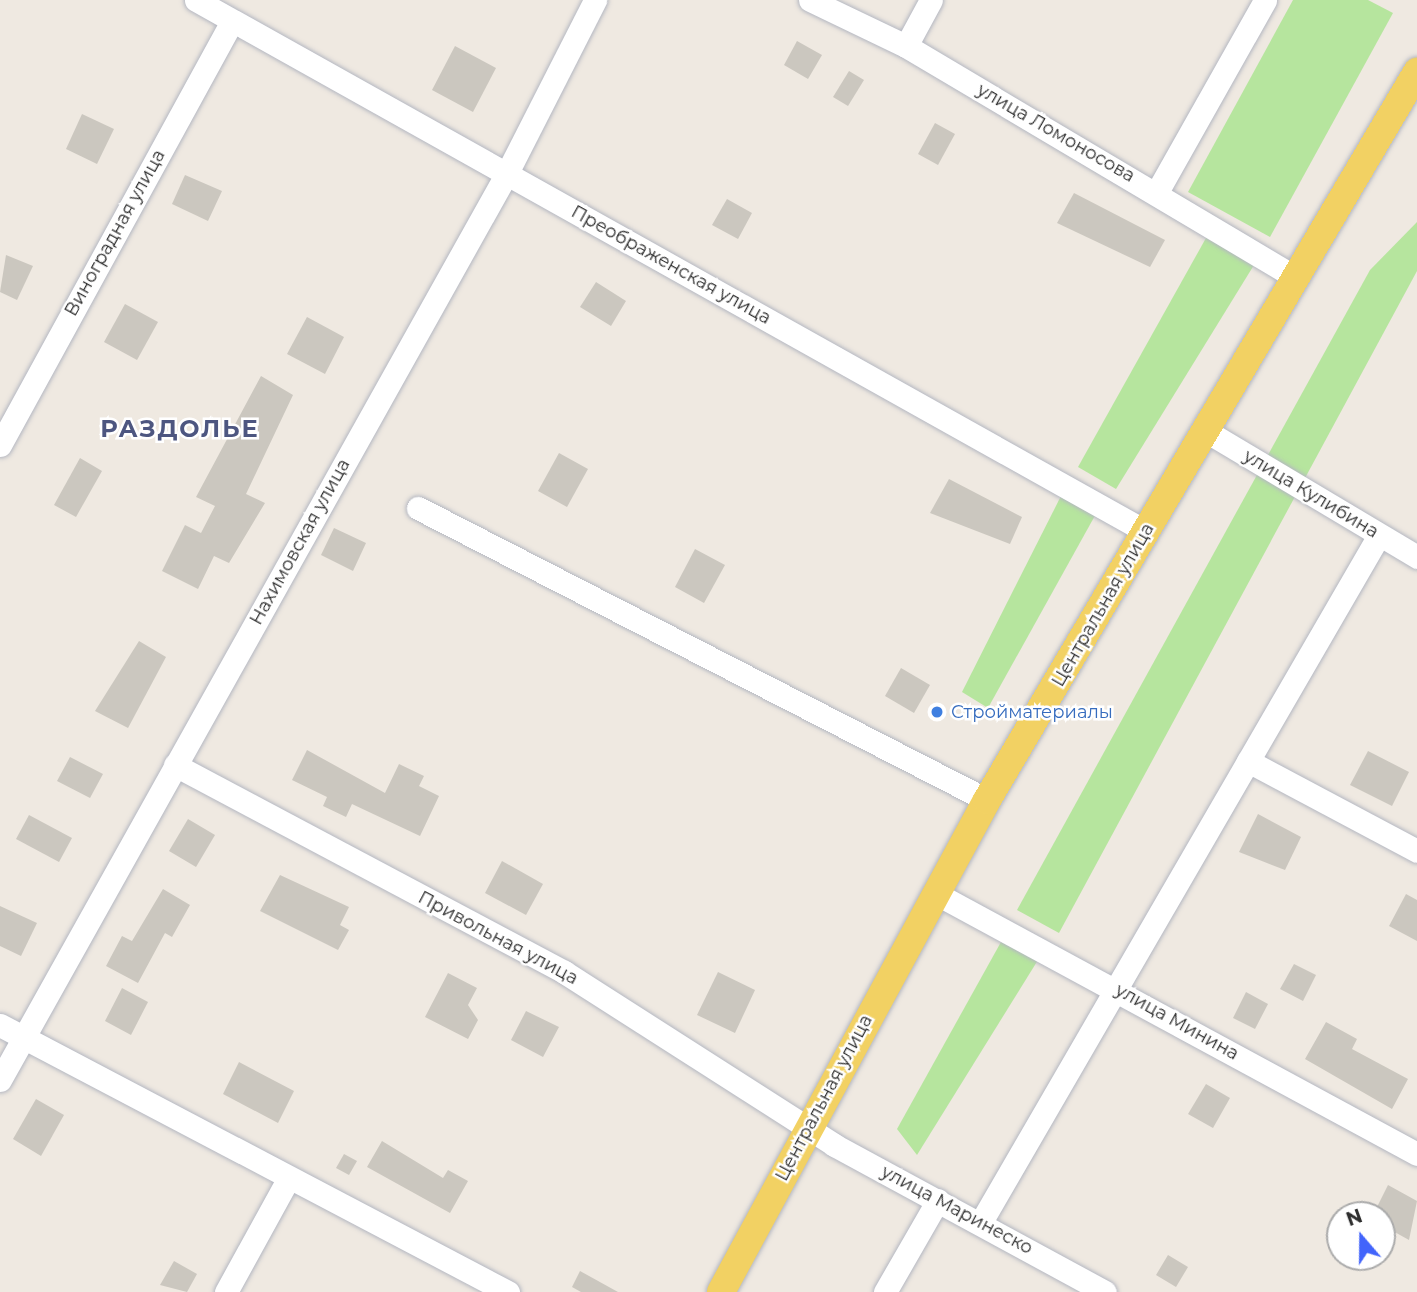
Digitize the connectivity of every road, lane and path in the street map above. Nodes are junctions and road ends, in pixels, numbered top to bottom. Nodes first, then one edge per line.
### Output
1 (196, 0) edge
2 (595, 0) edge
3 (810, 0) edge
4 (931, 0) edge
5 (1265, 0) edge
6 (232, 22) junction
7 (906, 46) junction
8 (1417, 72) edge
9 (507, 173) junction
10 (1157, 192) junction
11 (1295, 277) junction
12 (1206, 431) junction
13 (0, 445) edge
14 (418, 508) dead end
15 (1145, 531) junction
16 (1379, 535) junction
17 (1417, 556) edge
18 (1248, 761) junction
19 (175, 765) junction
20 (987, 800) junction
21 (1417, 852) edge
22 (935, 893) junction
23 (1114, 987) junction
24 (0, 1025) edge
25 (23, 1038) junction
26 (0, 1080) edge
27 (809, 1128) junction
28 (1417, 1154) edge
29 (288, 1178) junction
30 (938, 1200) junction
31 (981, 1222) junction
32 (226, 1292) edge
33 (508, 1292) edge
34 (721, 1292) edge
35 (885, 1292) edge
36 (1105, 1292) edge

1 - 6 street, Преображенская улица
2 - 9 street, Нахимовская улица
3 - 7 street, улица Ломоносова
4 - 7 street
5 - 10 street
6 - 9 street, Преображенская улица
6 - 13 street, Виноградная улица
7 - 10 street, улица Ломоносова
8 - 11 main road, Центральная улица
9 - 15 street, Преображенская улица
9 - 19 street, Нахимовская улица
10 - 11 street, улица Ломоносова
11 - 12 main road, Центральная улица
12 - 15 main road, Центральная улица
12 - 16 street, улица Кулибина
14 - 20 street
15 - 20 main road, Центральная улица
16 - 17 street, улица Кулибина
16 - 18 street
18 - 21 street
18 - 23 street
19 - 25 street, Нахимовская улица
19 - 27 street, Привольная улица
20 - 22 main road, Центральная улица
22 - 23 street, улица Минина
22 - 27 main road, Центральная улица
23 - 28 street, улица Минина
23 - 31 street
24 - 25 street
25 - 26 street, Нахимовская улица
25 - 29 street
27 - 30 street, улица Маринеско
27 - 34 main road, Центральная улица
29 - 32 street
29 - 33 street
30 - 31 street, улица Маринеско
30 - 35 street
31 - 36 street, улица Маринеско

